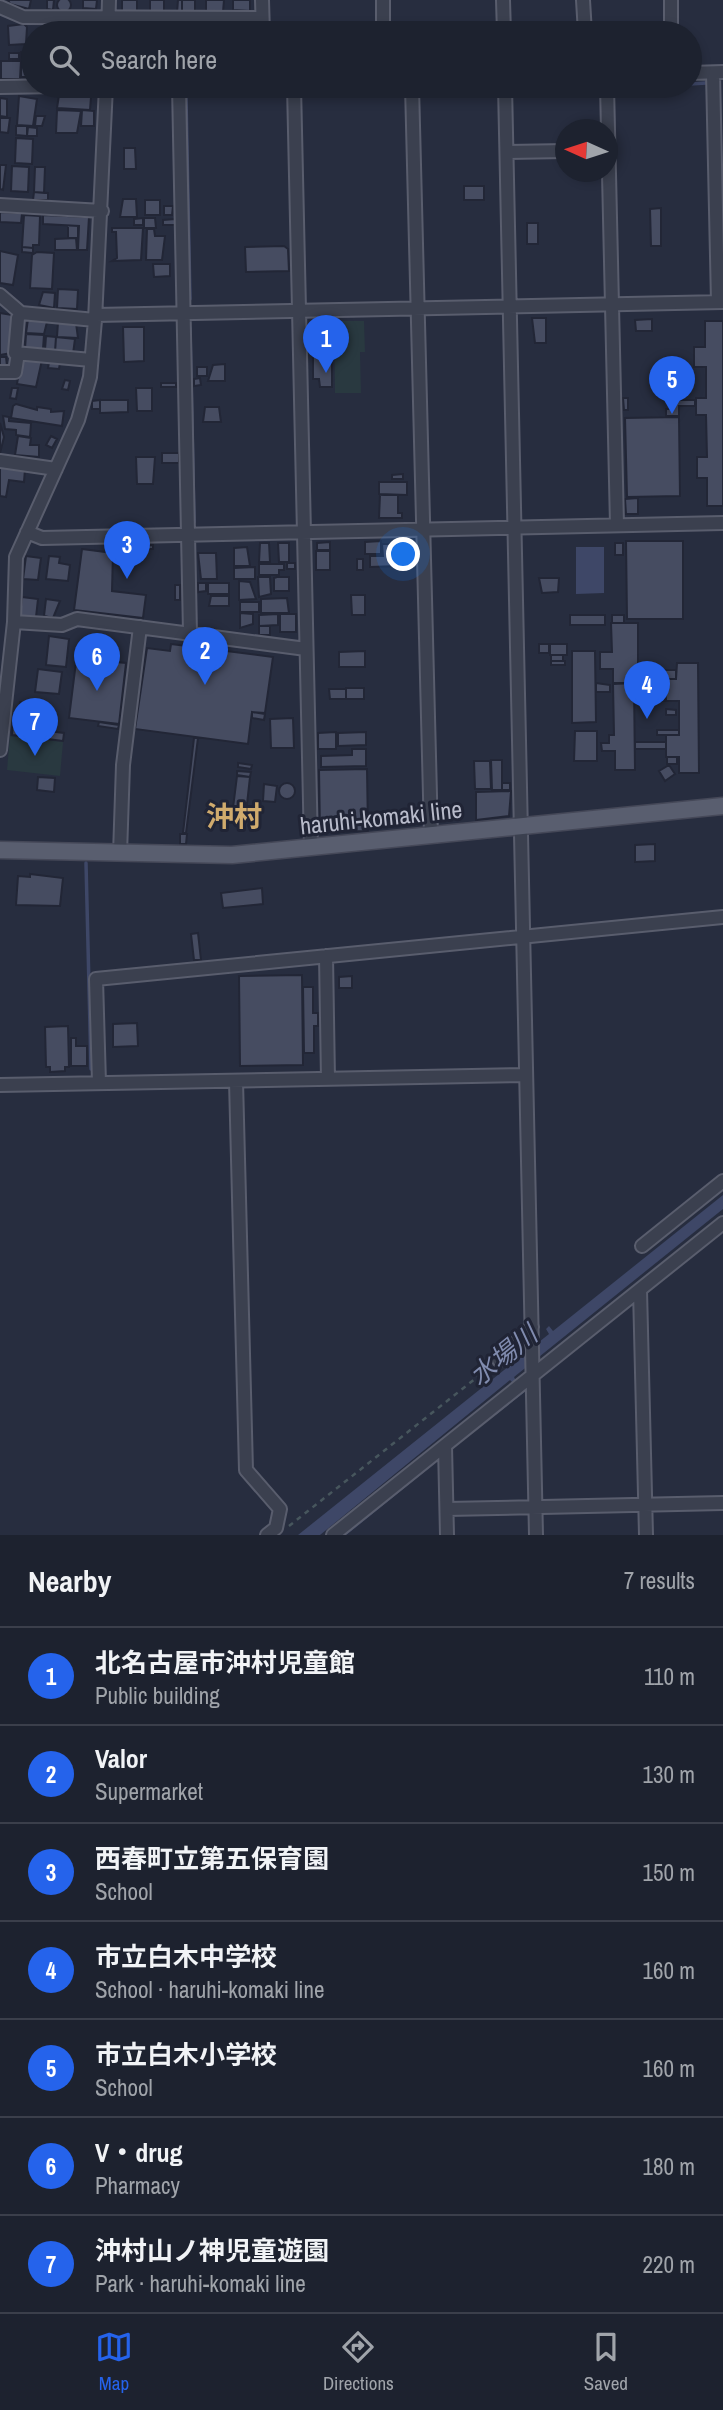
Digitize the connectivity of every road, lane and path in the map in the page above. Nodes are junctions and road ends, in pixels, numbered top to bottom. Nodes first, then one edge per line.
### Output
1 (109, 0) edge
2 (262, 0) edge
3 (383, 0) edge
4 (503, 0) edge
5 (583, 0) edge
6 (671, 0) edge
7 (0, 8) edge
8 (262, 18) junction
9 (108, 19) junction
10 (262, 21) edge
11 (383, 21) edge
12 (504, 21) edge
13 (584, 21) edge
14 (671, 21) edge
15 (718, 72) edge
16 (0, 87) edge
17 (21, 87) edge
18 (106, 98) edge
19 (179, 98) edge
20 (295, 98) edge
21 (412, 98) edge
22 (505, 98) edge
23 (607, 98) edge
24 (607, 119) edge
25 (555, 151) edge
26 (507, 152) junction
27 (609, 182) edge
28 (0, 205) edge
29 (102, 211) junction
30 (0, 295) edge
31 (720, 302) edge
32 (612, 305) junction
33 (417, 307) junction
34 (511, 308) junction
35 (300, 309) junction
36 (183, 312) junction
37 (22, 313) junction
38 (96, 317) junction
39 (18, 353) junction
40 (91, 360) junction
41 (0, 372) edge
42 (0, 461) edge
43 (56, 469) junction
44 (723, 523) edge
45 (617, 525) junction
46 (514, 528) junction
47 (422, 531) junction
48 (27, 532) junction
49 (304, 532) junction
50 (188, 534) junction
51 (0, 615) edge
52 (14, 617) junction
53 (140, 627) junction
54 (190, 633) junction
55 (306, 649) junction
56 (4, 670) edge
57 (0, 750) edge
58 (723, 806) edge
59 (521, 826) junction
60 (432, 835) junction
61 (311, 847) junction
62 (0, 850) edge
63 (120, 854) junction
64 (723, 917) edge
65 (523, 937) junction
66 (326, 956) junction
67 (527, 1075) junction
68 (328, 1079) junction
69 (236, 1081) junction
70 (99, 1083) junction
71 (0, 1085) edge
72 (723, 1181) edge
73 (723, 1223) edge
74 (642, 1246) dead end
75 (640, 1290) junction
76 (532, 1329) junction
77 (499, 1360) joint
78 (532, 1373) junction
79 (445, 1446) junction
80 (723, 1503) edge
81 (645, 1505) junction
82 (535, 1507) junction
83 (447, 1509) junction
84 (284, 1530) dead end
85 (267, 1535) edge
86 (333, 1535) edge
87 (447, 1535) edge
88 (536, 1535) edge
89 (646, 1535) edge

1 - 9 street
2 - 8 street
3 - 11 street
4 - 12 street
5 - 13 street
6 - 14 street
7 - 9 street
8 - 9 street
8 - 10 street
15 - 31 street
16 - 17 street
18 - 29 street
19 - 36 street
20 - 35 street
21 - 33 street
22 - 26 street
23 - 24 street
25 - 26 street
26 - 34 street
27 - 32 street
28 - 29 street
29 - 38 street
30 - 37 street
31 - 32 street
32 - 34 street
32 - 45 street
33 - 34 street
33 - 35 street
33 - 47 street
34 - 46 street
35 - 36 street
35 - 49 street
36 - 38 street
36 - 50 street
37 - 38 street
37 - 39 street
38 - 40 street
39 - 40 street
39 - 41 street
40 - 43 street
42 - 43 street
43 - 48 street
44 - 45 street
45 - 46 street
46 - 47 street
46 - 59 street
47 - 49 street
47 - 60 street
48 - 50 street
48 - 52 street
49 - 50 street
49 - 55 street
50 - 54 street
51 - 52 street
52 - 53 street
52 - 56 street
53 - 54 street
53 - 63 street
54 - 55 street
55 - 61 street
56 - 57 street
58 - 59 main road, haruhi-komaki line
59 - 60 main road, haruhi-komaki line
59 - 65 street
60 - 61 main road, haruhi-komaki line
61 - 63 main road, haruhi-komaki line
62 - 63 main road, haruhi-komaki line
64 - 65 street
65 - 66 street
65 - 67 street
66 - 68 street
66 - 70 street
67 - 68 street
67 - 76 street
68 - 69 street
69 - 70 street
69 - 85 street
70 - 71 street
72 - 74 street
73 - 75 street
75 - 78 street
75 - 81 street
76 - 77 street
76 - 78 street
77 - 84 path
78 - 79 street
78 - 82 street
79 - 83 street
79 - 86 street
80 - 81 street
81 - 82 street
81 - 89 street
82 - 83 street
82 - 88 street
83 - 87 street

